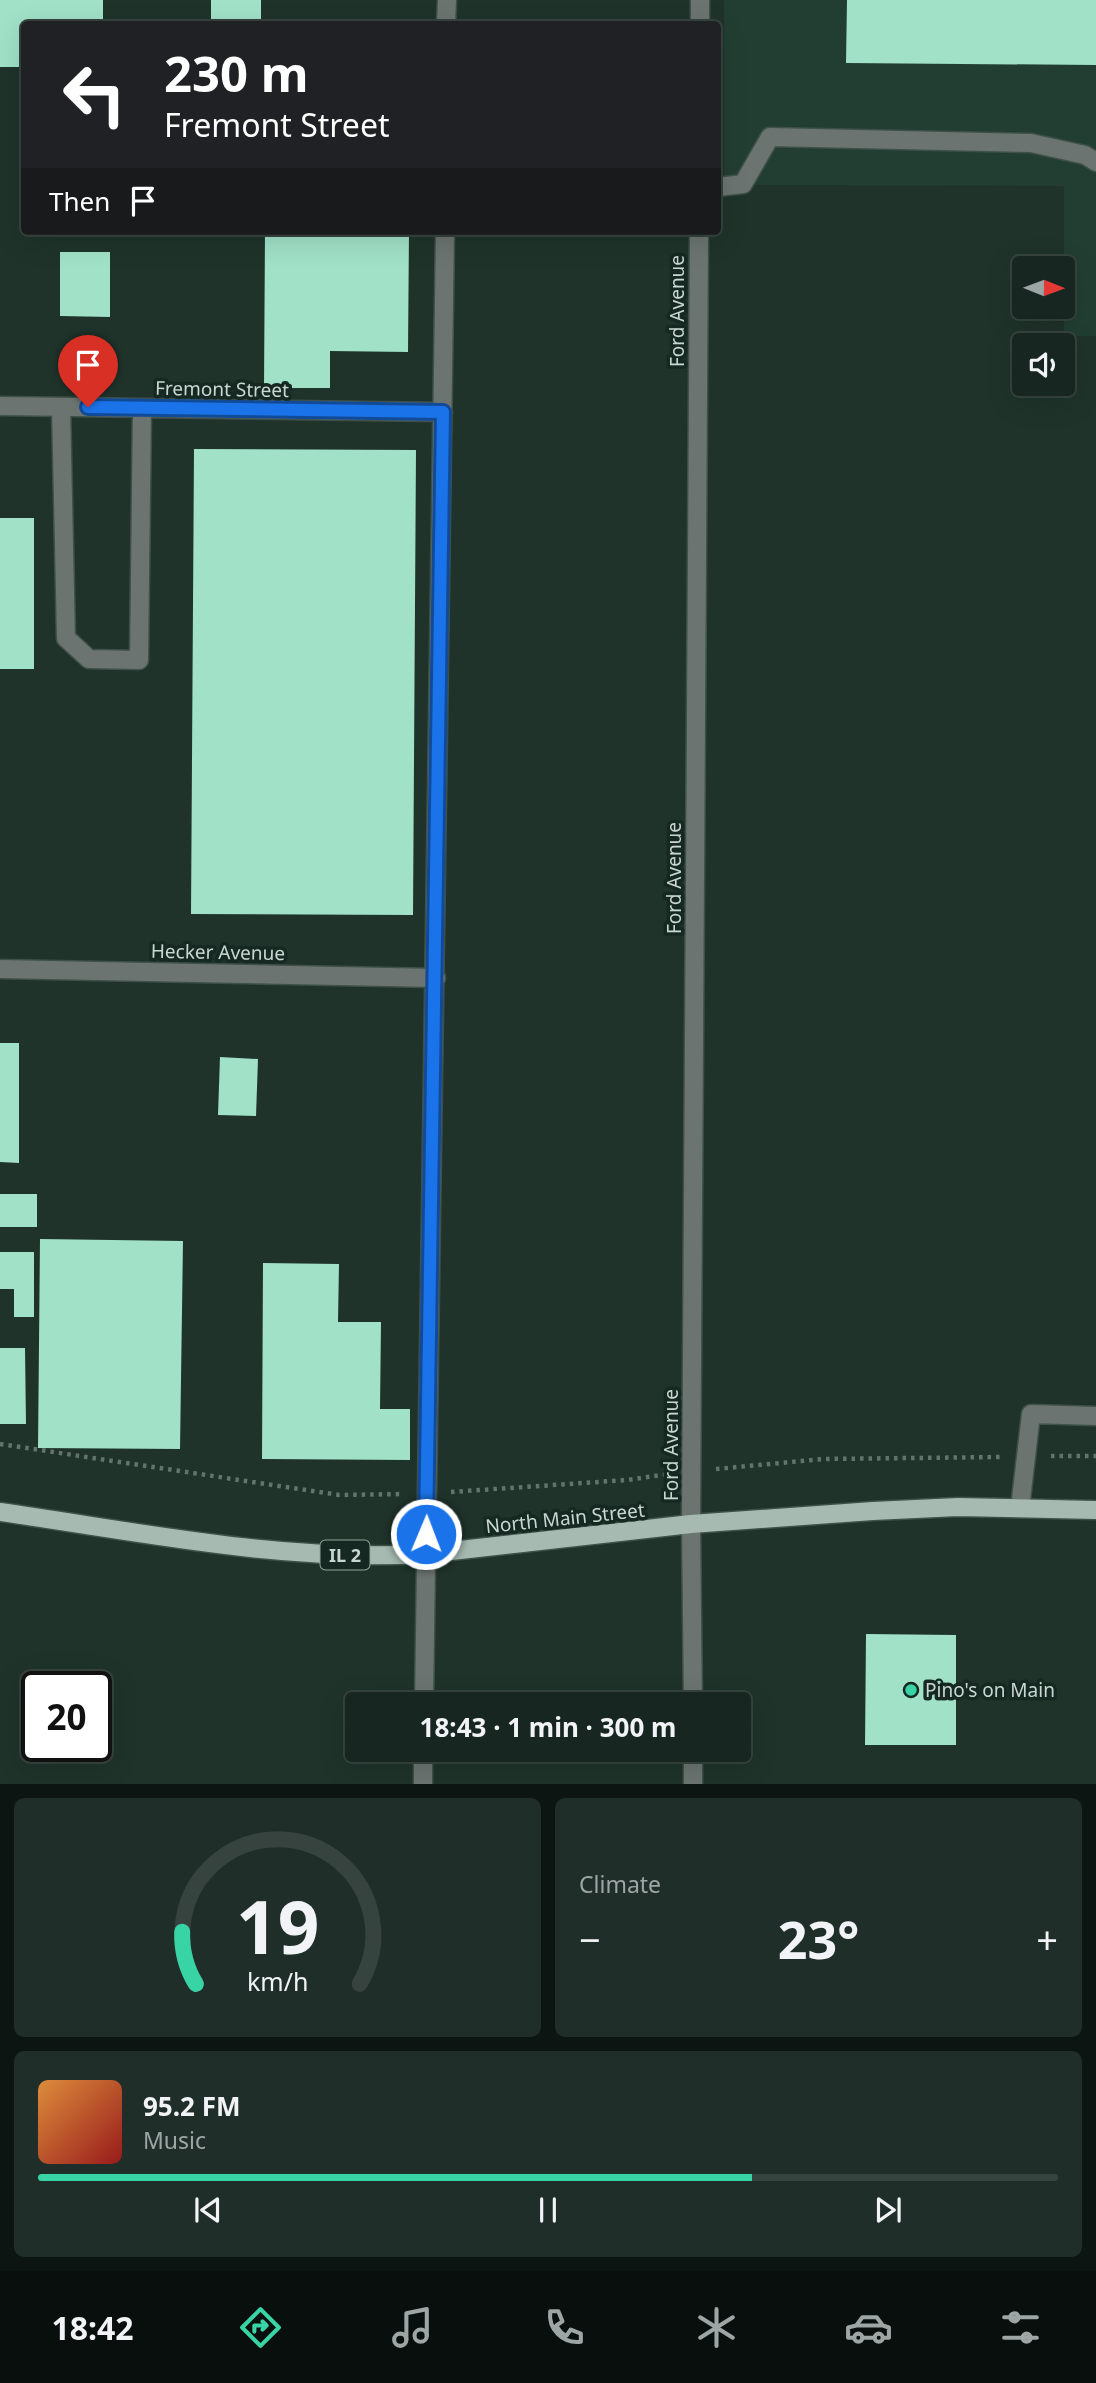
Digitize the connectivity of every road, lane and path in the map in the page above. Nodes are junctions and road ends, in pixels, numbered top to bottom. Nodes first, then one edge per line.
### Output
1 (447, 0) edge
2 (700, 0) edge
3 (446, 21) edge
4 (700, 21) edge
5 (1096, 162) edge
6 (721, 187) edge
7 (444, 235) edge
8 (699, 235) edge
9 (0, 406) edge
10 (61, 407) junction
11 (142, 409) junction
12 (443, 412) junction
13 (0, 969) edge
14 (436, 978) junction
15 (1096, 1416) edge
16 (0, 1444) edge
17 (1096, 1456) edge
18 (1026, 1457) junction
19 (692, 1471) junction
20 (426, 1494) junction
21 (1020, 1508) junction
22 (1096, 1510) edge
23 (0, 1512) edge
24 (691, 1524) junction
25 (425, 1555) junction
26 (424, 1692) edge
27 (693, 1692) edge
28 (423, 1762) edge
29 (693, 1762) edge
30 (423, 1784) edge
31 (693, 1784) edge

1 - 3 street
2 - 4 street
5 - 6 street
7 - 12 street
8 - 19 street, Ford Avenue
9 - 10 street, Fremont Street
10 - 11 street, Fremont Street
10 - 11 street
11 - 12 street, Fremont Street
12 - 14 street
13 - 14 street, Hecker Avenue
14 - 20 street
15 - 18 street
16 - 20 path
17 - 18 path
18 - 19 path
18 - 21 street
19 - 20 path
19 - 24 street, Ford Avenue
20 - 25 street
21 - 22 main road, North Main Street / IL 2
21 - 24 main road, North Main Street / IL 2
23 - 25 main road, North Main Street / IL 2
24 - 25 main road, North Main Street / IL 2
24 - 27 street, Ford Avenue
25 - 26 street
28 - 30 street
29 - 31 street

